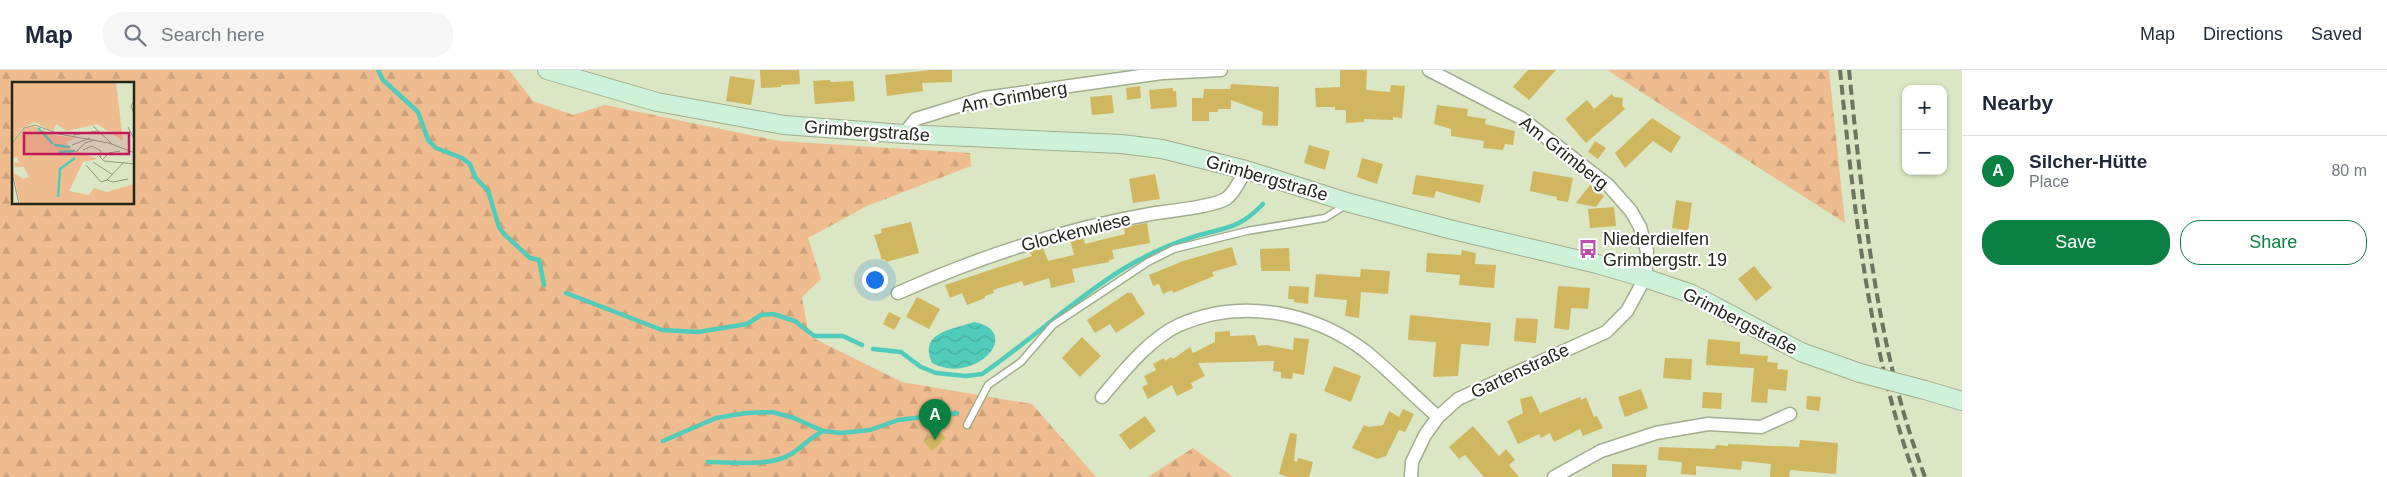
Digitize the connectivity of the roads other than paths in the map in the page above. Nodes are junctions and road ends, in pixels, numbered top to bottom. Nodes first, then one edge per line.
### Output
1 (546, 70) edge
2 (1221, 70) edge
3 (1429, 70) edge
4 (904, 134) junction
5 (1246, 170) junction
6 (1350, 203) junction
7 (1645, 278) junction
8 (898, 293) dead end
9 (1102, 397) dead end
10 (1962, 401) edge
11 (1790, 414) dead end
12 (1438, 417) junction
13 (967, 425) dead end
14 (1411, 477) edge
15 (1554, 477) edge

1 - 4 street, Grimbergstraße
2 - 4 street, Am Grimberg
3 - 7 street, Am Grimberg
4 - 5 street, Grimbergstraße
5 - 6 street, Grimbergstraße
5 - 8 street, Glockenwiese
6 - 7 street, Grimbergstraße
6 - 13 lane
7 - 10 street, Grimbergstraße, bridge
7 - 12 street, Gartenstraße
9 - 12 street
11 - 15 street
12 - 14 street, Gartenstraße

